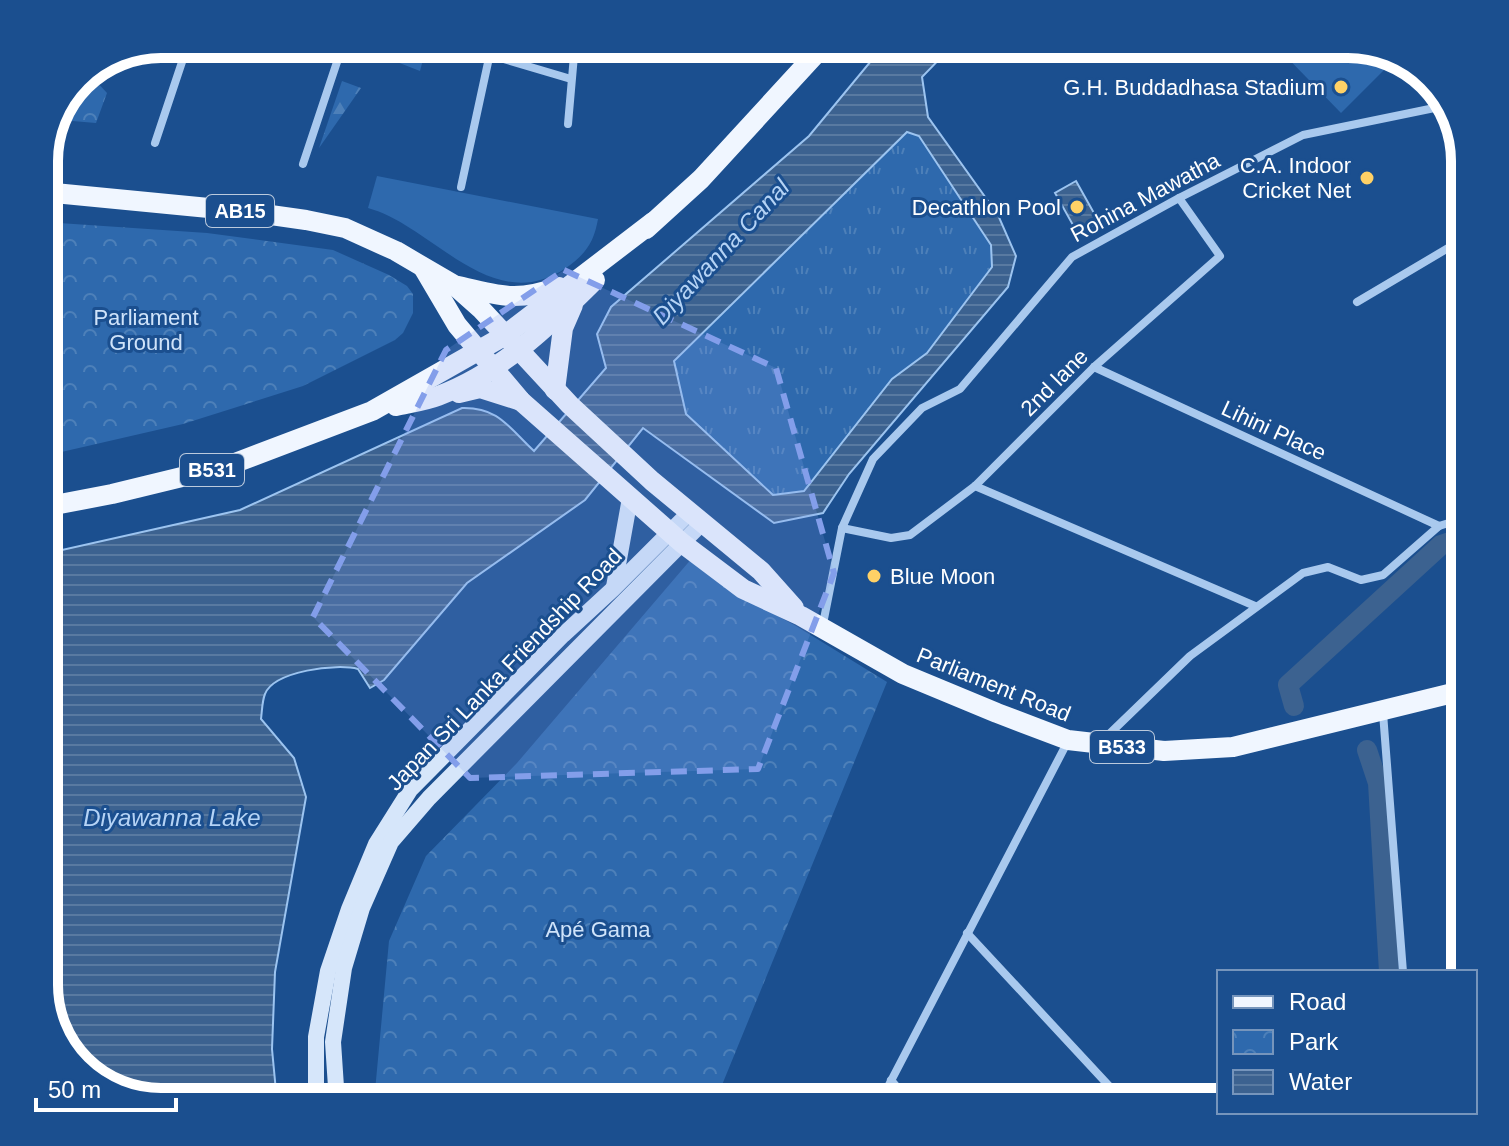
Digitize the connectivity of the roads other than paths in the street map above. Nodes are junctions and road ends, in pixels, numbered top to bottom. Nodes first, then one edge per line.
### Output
1 (183, 58) edge
2 (338, 58) edge
3 (489, 58) edge
4 (500, 58) edge
5 (573, 58) edge
6 (812, 58) edge
7 (571, 79) junction
8 (1436, 108) edge
9 (568, 124) dead end
10 (155, 143) dead end
11 (303, 164) dead end
12 (461, 187) dead end
13 (58, 193) edge
14 (1179, 198) junction
15 (1451, 246) edge
16 (424, 269) junction
17 (454, 285) junction
18 (576, 291) junction
19 (1357, 302) dead end
20 (504, 336) junction
21 (519, 351) junction
22 (478, 352) junction
23 (1094, 367) junction
24 (492, 369) junction
25 (555, 390) junction
26 (437, 397) junction
27 (521, 401) junction
28 (372, 411) junction
29 (975, 486) junction
30 (624, 493) junction
31 (58, 504) edge
32 (696, 517) junction
33 (1451, 522) edge
34 (1439, 526) junction
35 (842, 528) junction
36 (675, 537) junction
37 (613, 589) junction
38 (1255, 606) junction
39 (801, 616) junction
40 (822, 629) junction
41 (1451, 694) edge
42 (1383, 712) junction
43 (1068, 740) junction
44 (1098, 744) junction
45 (967, 933) junction
46 (1403, 970) edge
47 (891, 1080) junction
48 (316, 1088) edge
49 (336, 1088) edge
50 (887, 1088) edge
51 (898, 1088) edge
52 (1111, 1088) edge

1 - 10 street
2 - 11 street
3 - 12 street
4 - 7 street
5 - 7 street
6 - 18 main road
7 - 9 street
8 - 14 street, Rohina Mawatha
13 - 16 main road, Parliament Road / AB15
14 - 23 street, 2nd lane
14 - 35 street, Rohina Mawatha
15 - 19 street
16 - 17 main road, Parliament Road / AB15
16 - 22 main road, Parliament Road / AB15
17 - 18 main road
17 - 20 main road, Parliament Road / AB15
18 - 20 main road
18 - 21 main road
18 - 25 main road
20 - 21 main road, Parliament Road / AB15
20 - 22 main road
21 - 24 main road
21 - 25 main road, Parliament Road / B533
22 - 24 main road, Parliament Road / AB15
22 - 28 main road, B531
23 - 29 street, 2nd lane
23 - 34 street, Lihini Place
24 - 26 main road, B531
24 - 27 main road, Parliament Road / B533
25 - 32 main road, Parliament Road / B533
26 - 27 main road, B531
26 - 28 main road, B531
27 - 30 main road, Parliament Road / B533
28 - 31 main road, B531
29 - 35 street, 2nd lane
29 - 38 street
30 - 36 main road, Parliament Road / B533
30 - 37 main road
32 - 36 main road, Japan Sri Lanka Friendship Road
32 - 39 main road, Parliament Road / B533
33 - 34 street
34 - 38 street
35 - 40 street, Rohina Mawatha
36 - 37 main road, Japan Sri Lanka Friendship Road
36 - 39 main road, Parliament Road / B533
36 - 49 main road, Japan Sri Lanka Friendship Road
37 - 48 main road, Japan Sri Lanka Friendship Road
38 - 44 street
39 - 40 main road, Parliament Road / B533
40 - 43 main road, Parliament Road / B533
41 - 42 main road, Parliament Road / B533
42 - 44 main road, Parliament Road / B533
42 - 46 street
43 - 44 main road, Parliament Road / B533
43 - 45 street
45 - 47 street
45 - 52 street
47 - 50 street
47 - 51 street

